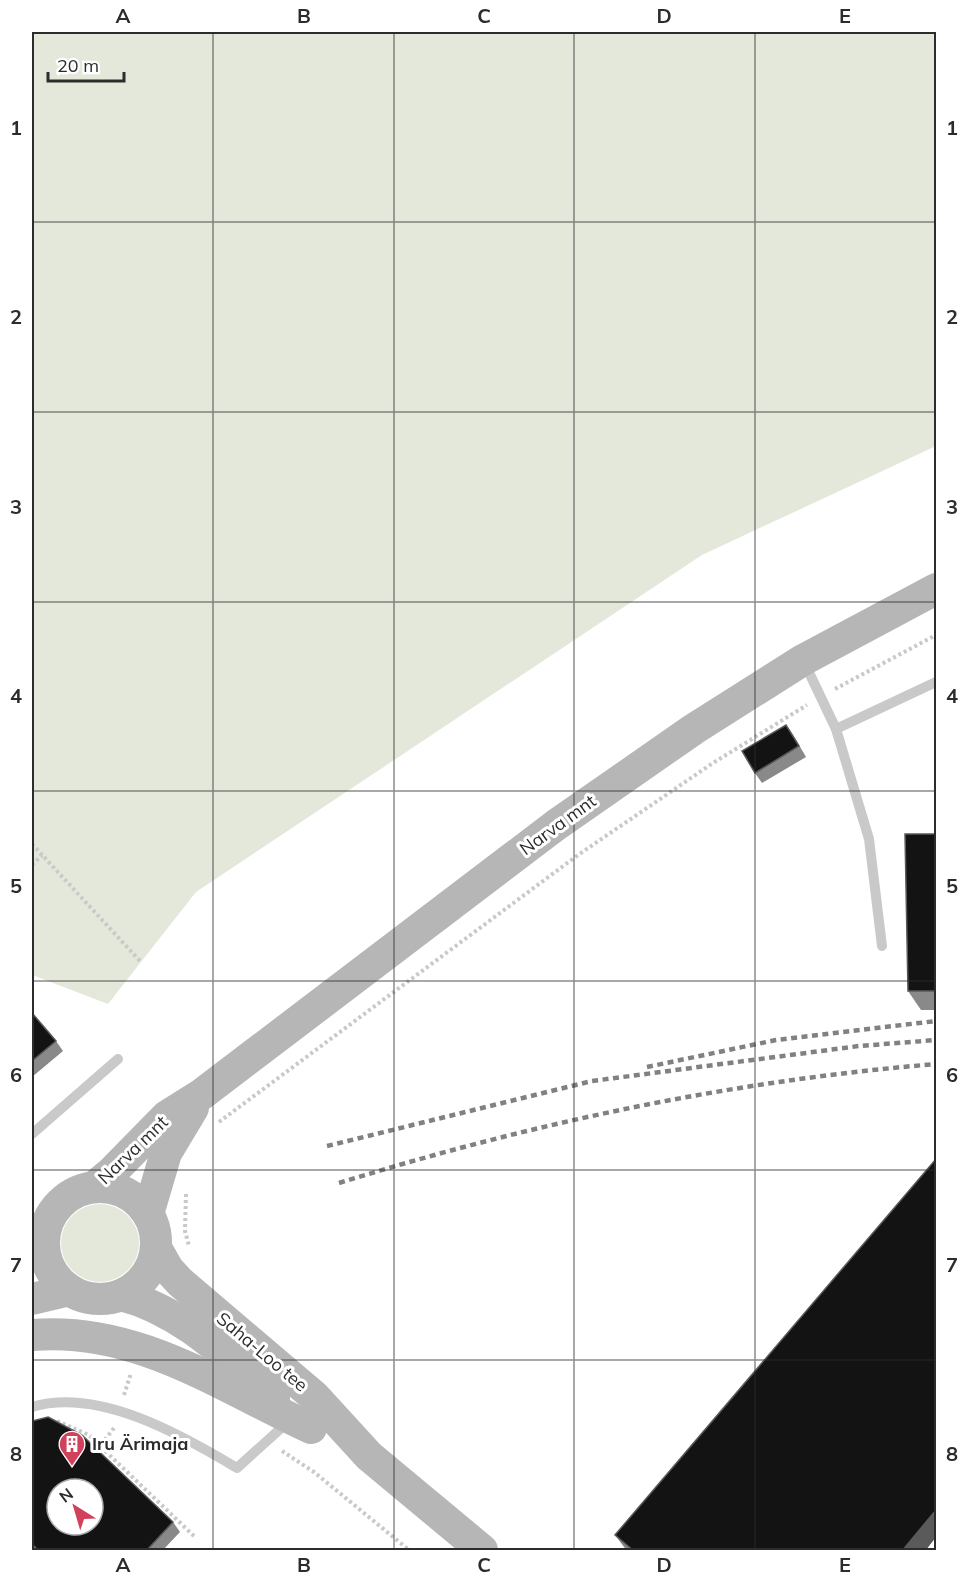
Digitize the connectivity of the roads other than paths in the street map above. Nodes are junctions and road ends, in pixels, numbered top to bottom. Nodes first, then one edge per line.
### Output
1 (936, 589) edge
2 (803, 660) junction
3 (936, 682) edge
4 (836, 729) junction
5 (882, 946) dead end
6 (118, 1059) dead end
7 (202, 1094) junction
8 (32, 1134) edge
9 (94, 1187) junction
10 (148, 1214) junction
11 (38, 1246) edge
12 (156, 1248) junction
13 (70, 1290) junction
14 (121, 1295) junction
15 (32, 1299) edge
16 (32, 1335) edge
17 (32, 1407) edge
18 (301, 1424) junction
19 (369, 1456) junction
20 (482, 1551) edge

1 - 2 main road, Narva mnt
2 - 4 lane
2 - 7 main road, Narva mnt
3 - 4 lane
4 - 5 lane
6 - 8 lane
7 - 9 main road, Narva mnt
7 - 10 main road, Narva mnt
9 - 10 main road, Narva mnt
9 - 11 main road, Narva mnt
10 - 12 main road
11 - 13 main road, Narva mnt
12 - 14 main road
12 - 19 main road, Saha-Loo tee
13 - 14 main road
13 - 15 main road
14 - 18 main road, Saha-Loo tee
16 - 18 main road
17 - 18 lane
18 - 19 main road, Saha-Loo tee
19 - 20 main road, Saha-Loo tee

